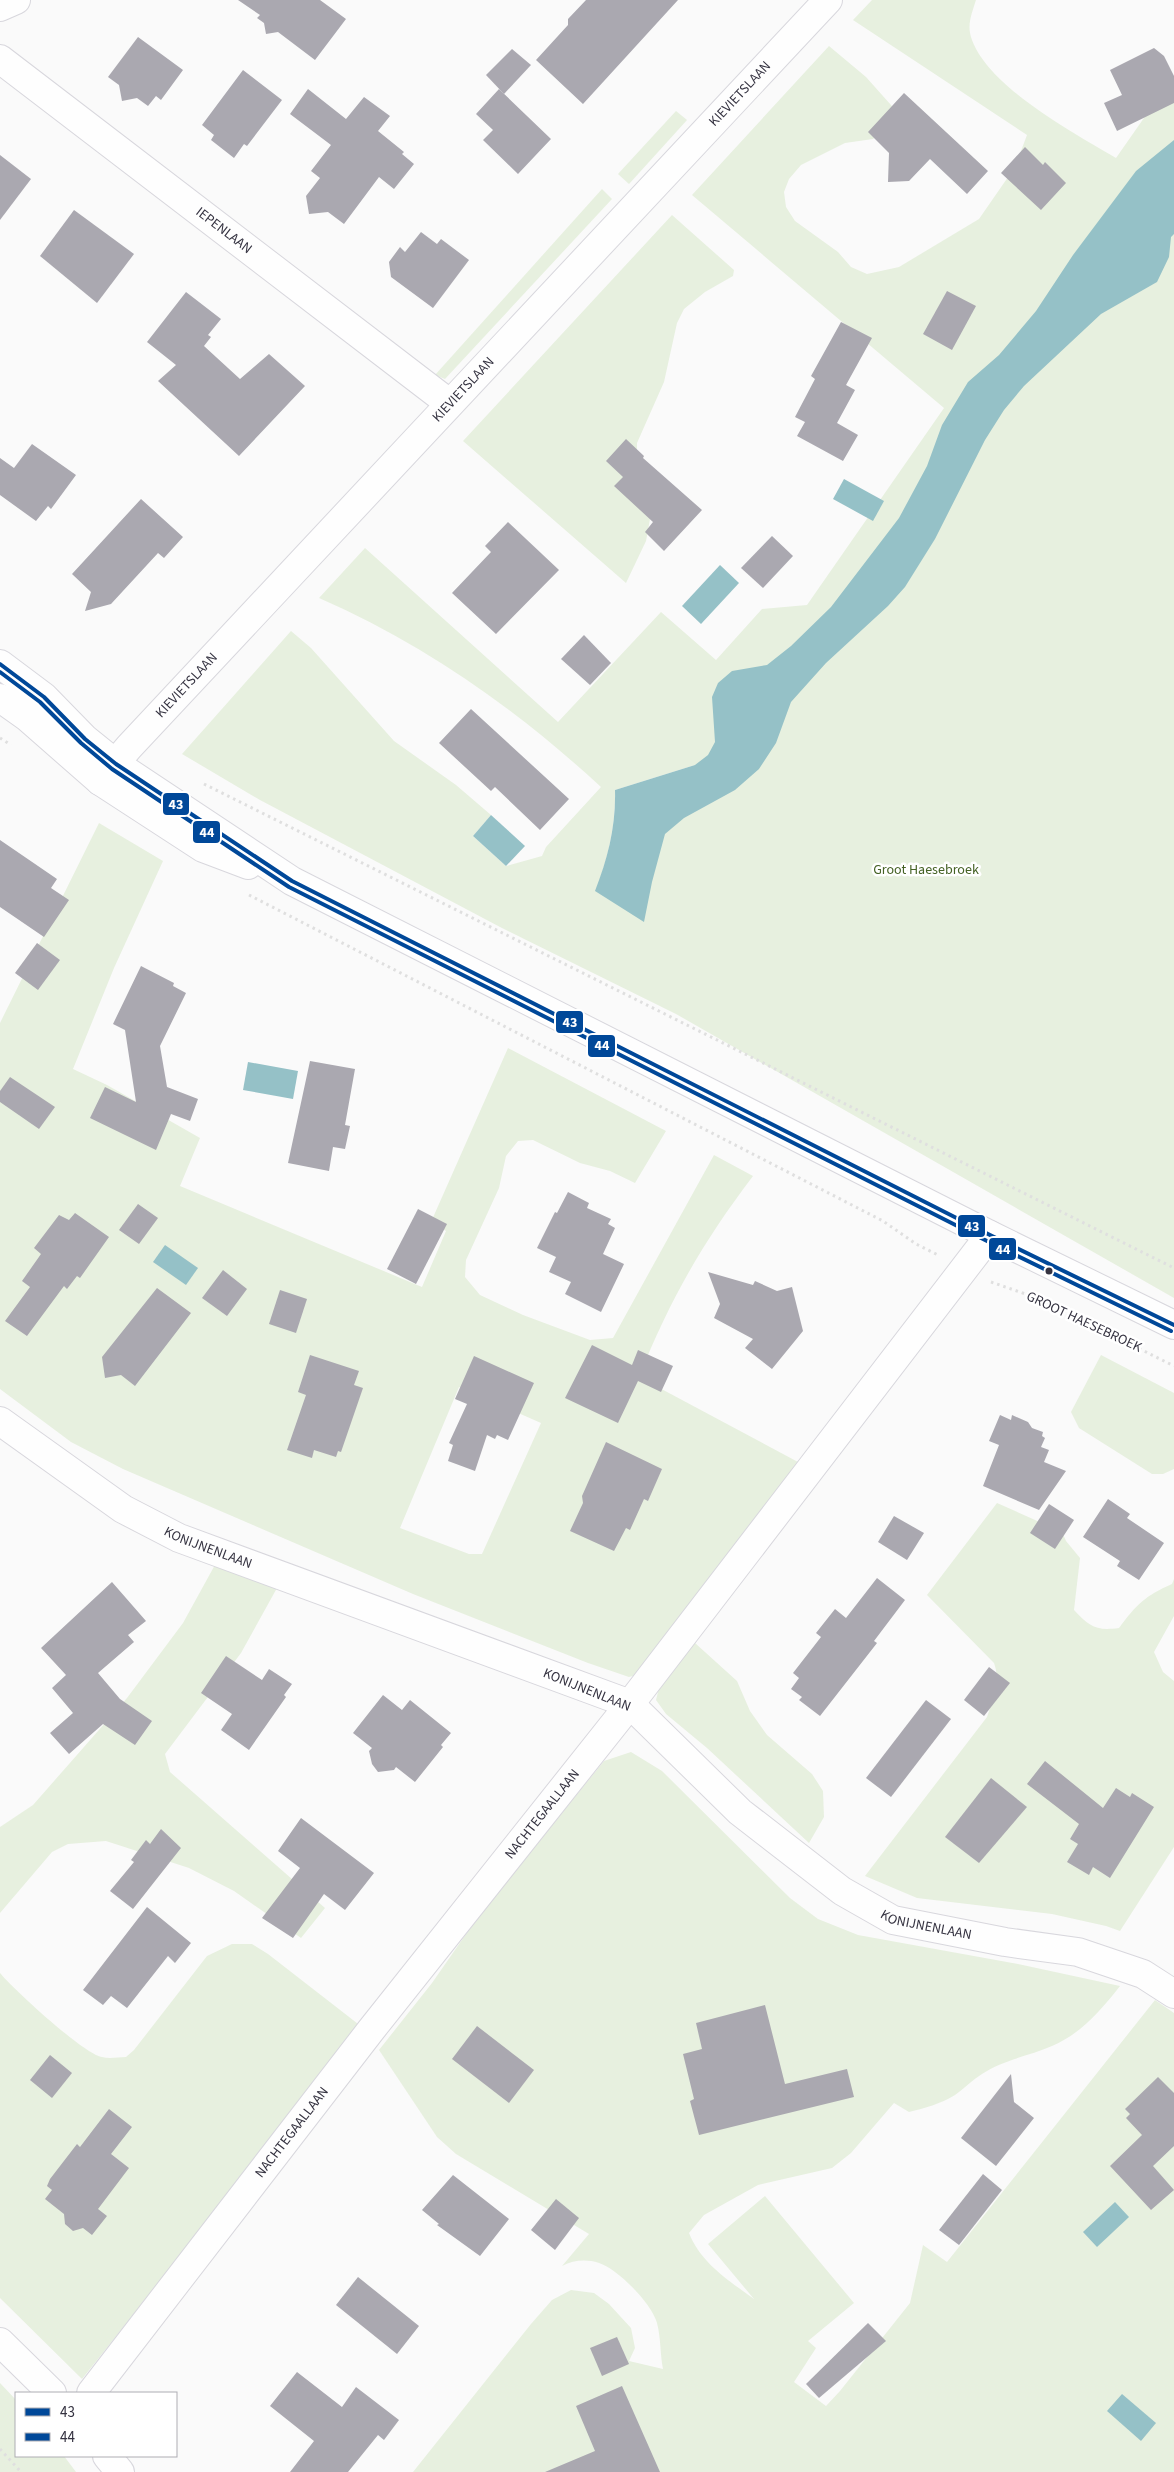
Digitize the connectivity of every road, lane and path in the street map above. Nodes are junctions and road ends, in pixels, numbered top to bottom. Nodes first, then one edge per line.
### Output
1 (16, 0) edge
2 (828, 0) edge
3 (0, 7) edge
4 (0, 59) edge
5 (449, 403) junction
6 (0, 664) edge
7 (0, 698) edge
8 (108, 772) junction
9 (200, 782) dead end
10 (245, 893) dead end
11 (990, 1235) junction
12 (1174, 1268) edge
13 (965, 1269) junction
14 (1174, 1325) edge
15 (1174, 1366) edge
16 (0, 1422) edge
17 (630, 1704) junction
18 (1174, 1994) edge
19 (0, 2342) edge
20 (51, 2392) edge
21 (92, 2392) edge
22 (0, 2449) edge
23 (108, 2457) edge
24 (21, 2472) edge
25 (120, 2472) edge

1 - 3 street
2 - 5 street, KIEVIETSLAAN
4 - 5 street, IEPENLAAN
5 - 8 street, KIEVIETSLAAN
6 - 8 street
7 - 8 street
8 - 11 street
9 - 12 path
10 - 13 path, GROOT HAESEBROEK
11 - 13 street, NACHTEGAALLAAN
11 - 14 street
13 - 15 path, GROOT HAESEBROEK
13 - 17 street, NACHTEGAALLAAN
16 - 17 street, KONIJNENLAAN
17 - 18 street, KONIJNENLAAN
17 - 21 street, NACHTEGAALLAAN
19 - 20 street
22 - 24 path
23 - 25 street

